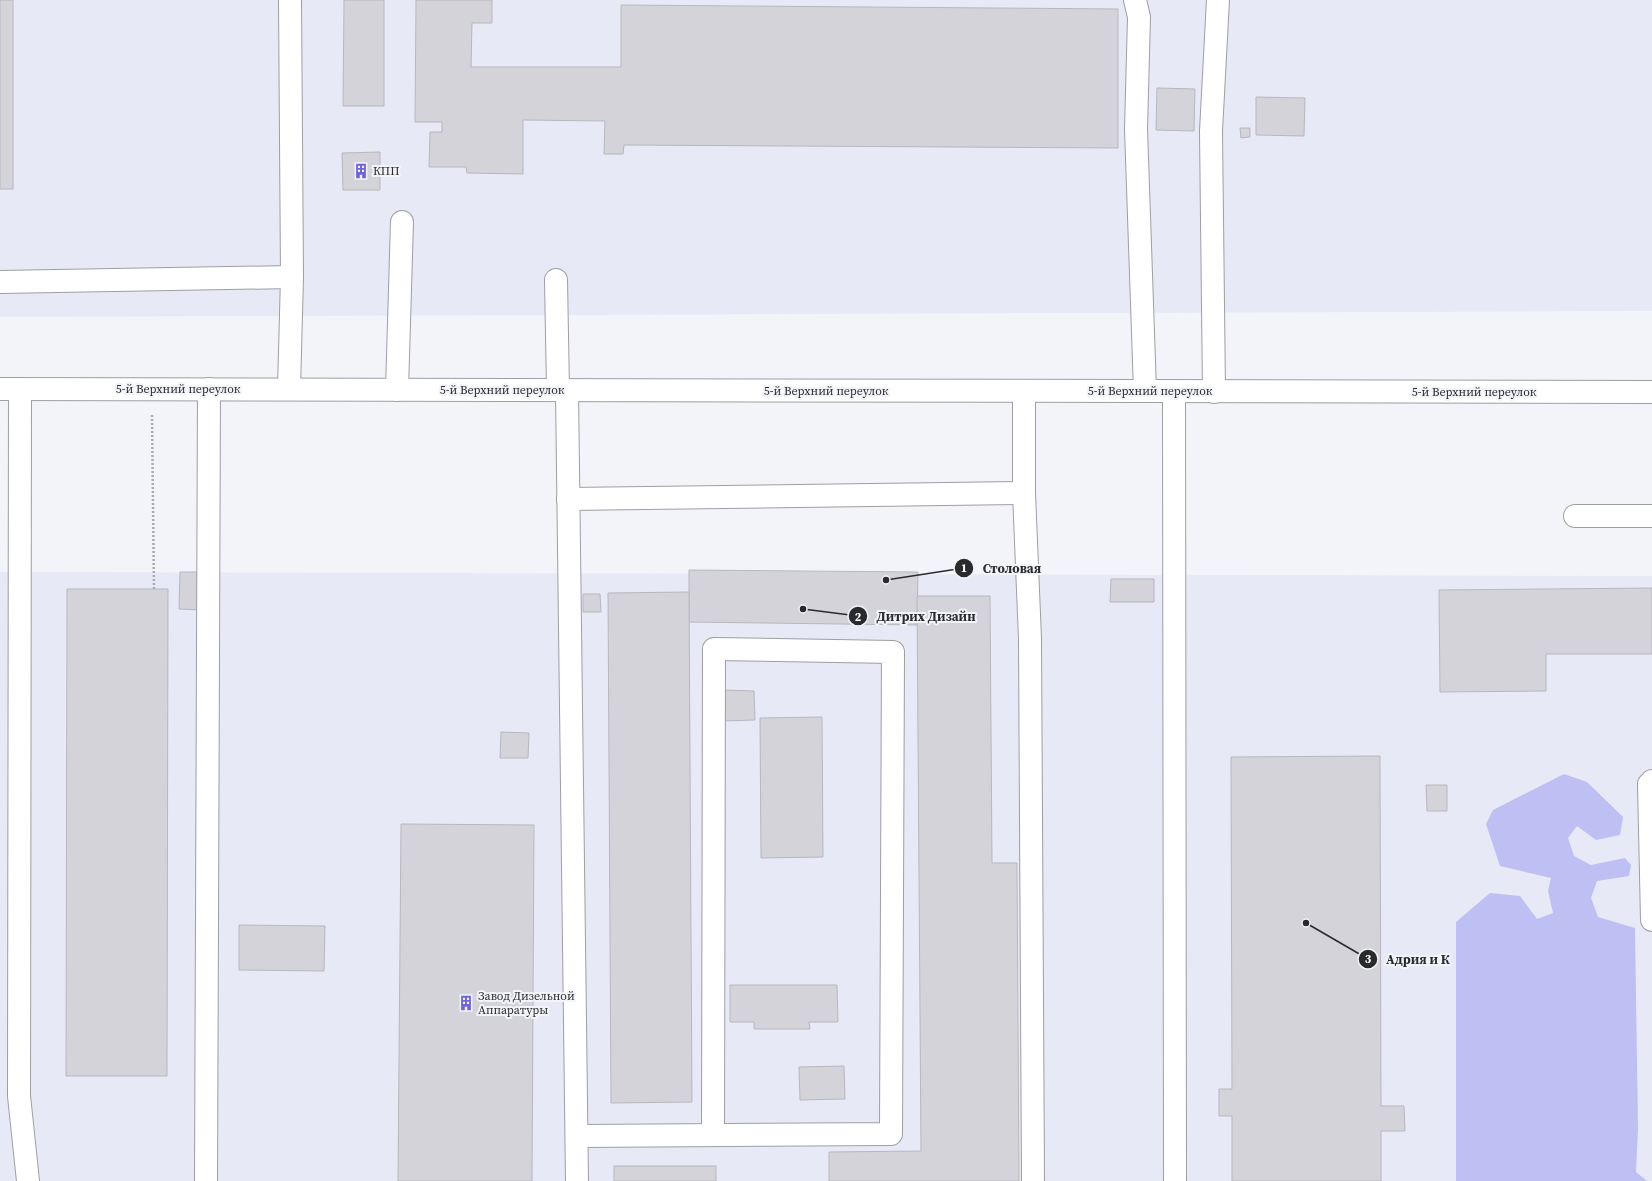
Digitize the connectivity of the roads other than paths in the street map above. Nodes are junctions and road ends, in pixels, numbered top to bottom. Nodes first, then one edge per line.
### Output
1 (290, 0) edge
2 (1135, 0) edge
3 (1218, 0) edge
4 (402, 222) dead end
5 (292, 277) junction
6 (556, 280) dead end
7 (0, 282) edge
8 (10, 389) edge
9 (209, 389) junction
10 (289, 390) junction
11 (397, 390) junction
12 (562, 390) junction
13 (1024, 391) junction
14 (1145, 391) junction
15 (1174, 391) junction
16 (1214, 392) junction
17 (1652, 392) edge
18 (1024, 493) junction
19 (568, 499) junction
20 (1575, 516) dead end
21 (1652, 516) edge
22 (1652, 781) edge
23 (1652, 920) edge
24 (577, 1136) junction
25 (713, 1136) junction
26 (28, 1181) edge
27 (206, 1181) edge
28 (578, 1181) edge
29 (1033, 1181) edge
30 (1175, 1181) edge

1 - 5 street
2 - 14 street
3 - 16 street
4 - 11 street
5 - 7 street
5 - 10 street
6 - 12 street
8 - 9 street, 5-й Верхний переулок
8 - 26 street
9 - 10 street, 5-й Верхний переулок
9 - 27 street
10 - 11 street, 5-й Верхний переулок
11 - 12 street, 5-й Верхний переулок
12 - 13 street, 5-й Верхний переулок
12 - 19 street
13 - 14 street, 5-й Верхний переулок
13 - 18 street
14 - 15 street, 5-й Верхний переулок
15 - 16 street, 5-й Верхний переулок
15 - 30 street
16 - 17 street, 5-й Верхний переулок
18 - 19 street
18 - 29 street
19 - 24 street
20 - 21 street
22 - 23 street
24 - 25 street
24 - 28 street
25 - 25 street

